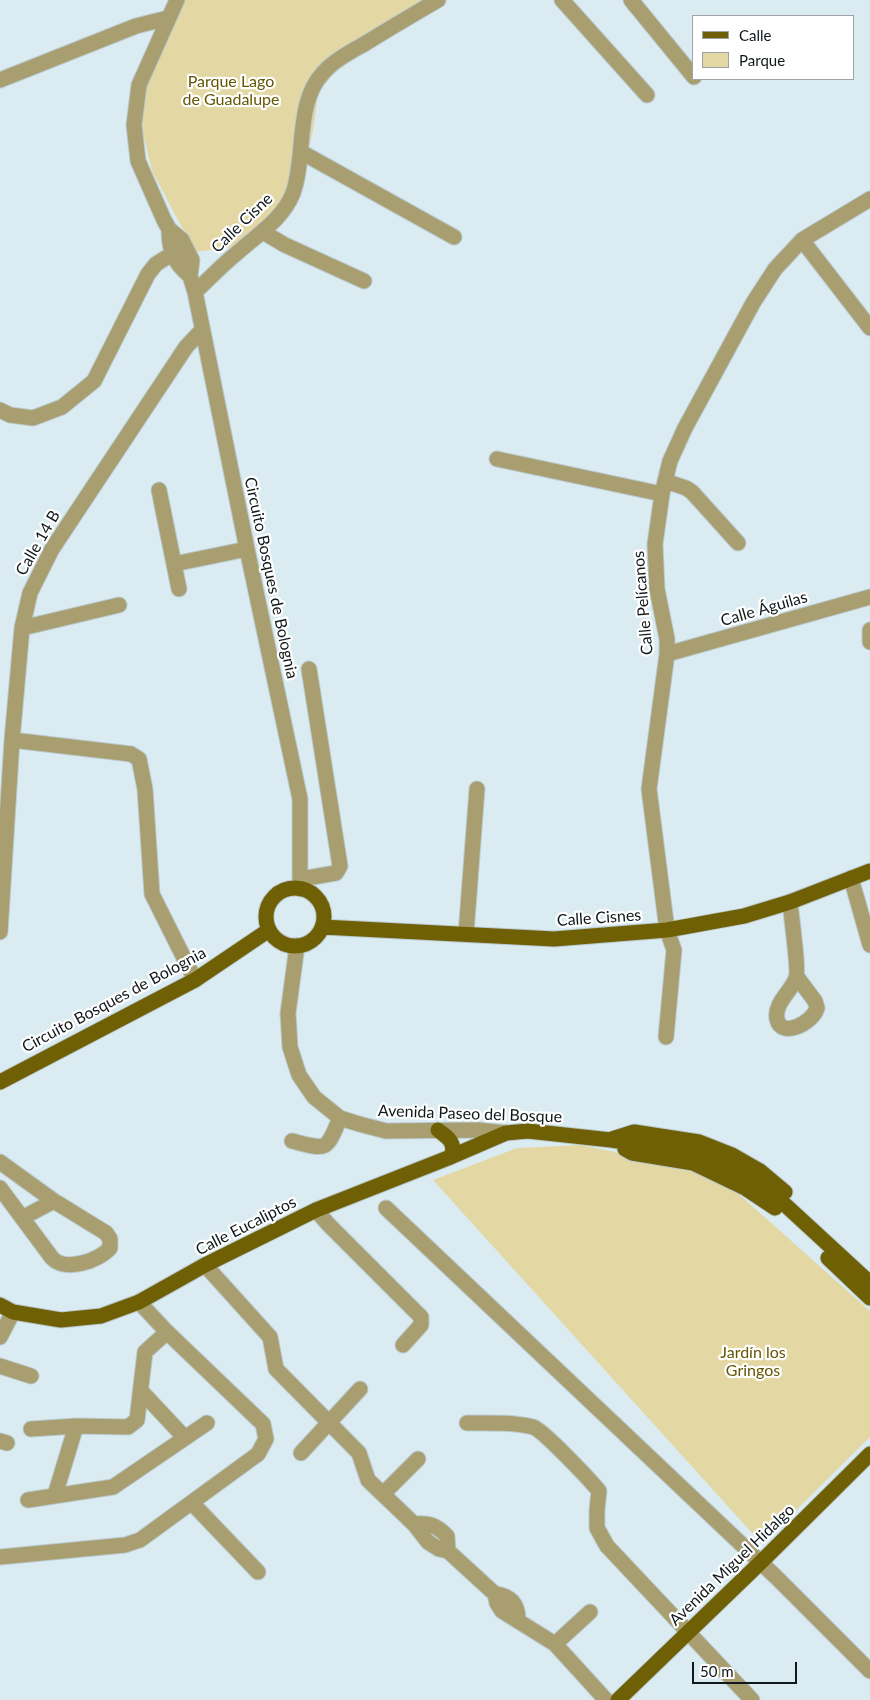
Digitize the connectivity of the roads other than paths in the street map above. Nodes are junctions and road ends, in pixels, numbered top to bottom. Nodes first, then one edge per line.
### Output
1 (177, 0) edge
2 (438, 0) edge
3 (562, 0) edge
4 (632, 0) edge
5 (168, 18) junction
6 (692, 75) edge
7 (0, 80) edge
8 (647, 95) dead end
9 (301, 152) junction
10 (870, 199) edge
11 (170, 229) junction
12 (263, 232) junction
13 (454, 237) dead end
14 (802, 240) junction
15 (172, 254) junction
16 (190, 276) junction
17 (364, 281) dead end
18 (195, 292) junction
19 (870, 328) edge
20 (202, 330) junction
21 (0, 410) edge
22 (497, 459) dead end
23 (664, 488) junction
24 (159, 490) dead end
25 (738, 543) dead end
26 (247, 549) junction
27 (174, 564) junction
28 (179, 588) dead end
29 (870, 597) edge
30 (119, 605) dead end
31 (22, 628) junction
32 (870, 630) edge
33 (870, 642) edge
34 (667, 654) junction
35 (309, 669) dead end
36 (12, 740) junction
37 (477, 789) dead end
38 (870, 871) edge
39 (851, 878) junction
40 (301, 884) junction
41 (790, 902) junction
42 (322, 927) junction
43 (269, 930) junction
44 (667, 930) junction
45 (0, 932) edge
46 (466, 934) junction
47 (870, 945) edge
48 (297, 946) junction
49 (797, 977) dead end
50 (195, 980) junction
51 (666, 1037) dead end
52 (0, 1082) edge
53 (340, 1118) junction
54 (438, 1130) junction
55 (506, 1134) junction
56 (611, 1140) junction
57 (292, 1141) dead end
58 (448, 1158) junction
59 (0, 1162) edge
60 (0, 1188) edge
61 (54, 1201) junction
62 (386, 1208) dead end
63 (316, 1210) junction
64 (22, 1218) junction
65 (205, 1265) junction
66 (870, 1270) edge
67 (870, 1283) edge
68 (870, 1298) edge
69 (139, 1302) junction
70 (6, 1308) edge
71 (167, 1332) junction
72 (0, 1338) edge
73 (403, 1345) dead end
74 (0, 1366) edge
75 (31, 1376) dead end
76 (360, 1389) dead end
77 (141, 1391) junction
78 (207, 1423) dead end
79 (329, 1423) junction
80 (468, 1423) dead end
81 (76, 1426) junction
82 (32, 1429) dead end
83 (185, 1438) junction
84 (301, 1453) dead end
85 (870, 1454) edge
86 (418, 1459) dead end
87 (383, 1494) junction
88 (54, 1495) junction
89 (28, 1500) dead end
90 (192, 1503) junction
91 (0, 1557) edge
92 (760, 1563) junction
93 (258, 1572) dead end
94 (590, 1612) dead end
95 (688, 1633) junction
96 (555, 1644) junction
97 (870, 1671) edge
98 (606, 1700) edge
99 (618, 1700) edge
100 (752, 1700) edge

1 - 5 street, Circuito Bosques de Bolognia
2 - 9 street, Calle Cisne
3 - 8 street
4 - 6 street
5 - 7 street
5 - 11 street, Circuito Bosques de Bolognia
9 - 12 street, Calle Cisne
9 - 13 street
10 - 14 street, Calle Pelícanos
11 - 15 street, Circuito Bosques de Bolognia
11 - 16 street, Circuito Bosques de Bolognia
12 - 17 street
12 - 18 street, Calle Cisne
14 - 19 street
14 - 23 street, Calle Pelícanos
15 - 16 street, Circuito Bosques de Bolognia
15 - 21 street
16 - 18 street, Circuito Bosques de Bolognia
18 - 20 street, Circuito Bosques de Bolognia
20 - 26 street, Circuito Bosques de Bolognia
20 - 31 street, Calle 14 B
22 - 23 street
23 - 25 street
23 - 34 street, Calle Pelícanos
24 - 27 street
26 - 27 street
26 - 40 street, Circuito Bosques de Bolognia
27 - 28 street
29 - 34 street, Calle Águilas
30 - 31 street
31 - 36 street, Calle 14 B
32 - 33 street
34 - 44 street, Calle Pelícanos
35 - 40 street
36 - 45 street, Calle 14 B
36 - 50 street
37 - 46 street
38 - 39 main road, Calle Cisnes
39 - 41 main road, Calle Cisnes
39 - 47 street
40 - 42 main road
40 - 43 main road
41 - 44 main road, Calle Cisnes
41 - 49 street
42 - 46 main road, Calle Cisnes
42 - 48 main road
43 - 48 main road
43 - 50 main road, Circuito Bosques de Bolognia
44 - 46 main road, Calle Cisnes
44 - 51 street, Calle Pelícanos
48 - 53 street, Avenida Paseo del Bosque
50 - 52 main road, Circuito Bosques de Bolognia
53 - 54 street, Avenida Paseo del Bosque
53 - 57 street
54 - 55 street, Avenida Paseo del Bosque
54 - 58 main road
55 - 56 main road, Avenida Paseo del Bosque
55 - 58 main road, Calle Eucaliptos
56 - 66 main road, Avenida Paseo del Bosque
56 - 67 main road
56 - 68 main road, Avenida Paseo del Bosque
58 - 63 main road, Calle Eucaliptos
59 - 61 street
60 - 64 street
61 - 64 street
61 - 64 street
62 - 92 street
63 - 65 main road, Calle Eucaliptos
63 - 73 street
65 - 69 main road, Calle Eucaliptos
65 - 79 street
69 - 70 main road, Calle Eucaliptos
69 - 71 street
70 - 72 street
71 - 77 street
71 - 90 street
74 - 75 street
76 - 79 street
77 - 81 street
77 - 83 street
78 - 83 street
79 - 84 street
79 - 87 street
80 - 95 street
81 - 82 street
81 - 88 street
83 - 88 street
85 - 92 main road, Avenida Miguel Hidalgo
86 - 87 street
87 - 96 street
88 - 89 street
90 - 91 street
90 - 93 street
92 - 95 main road, Avenida Miguel Hidalgo
92 - 97 street
94 - 96 street
95 - 99 main road, Avenida Miguel Hidalgo
95 - 100 street
96 - 98 street

